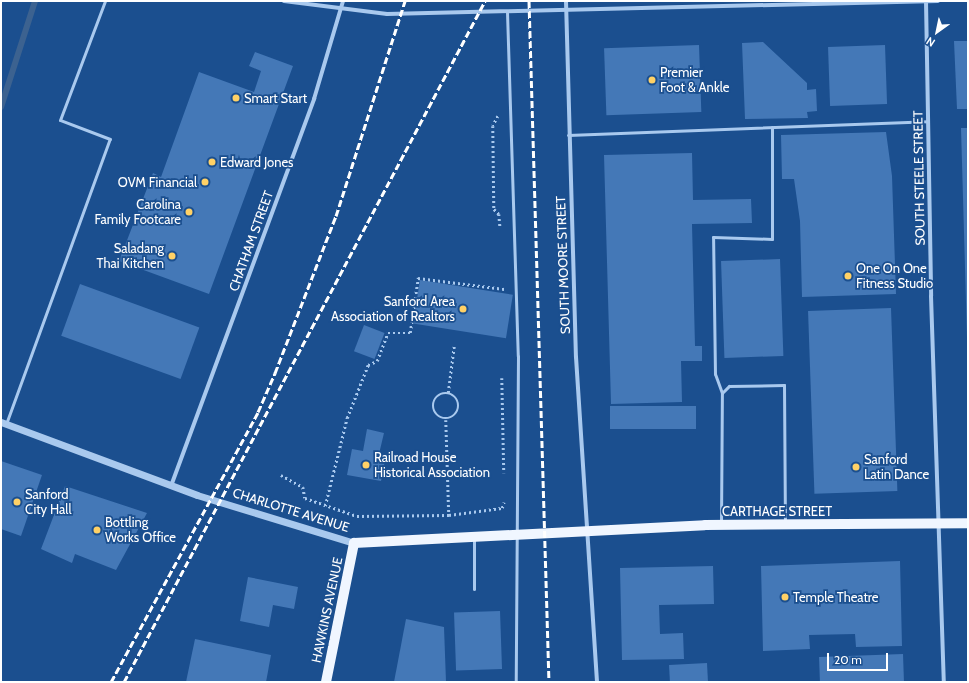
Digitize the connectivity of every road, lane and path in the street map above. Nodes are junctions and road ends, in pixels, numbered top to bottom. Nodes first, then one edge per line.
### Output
1 (105, 1) edge
2 (284, 1) edge
3 (343, 1) edge
4 (566, 1) edge
5 (926, 1) edge
6 (938, 1) edge
7 (565, 9) junction
8 (341, 10) junction
9 (507, 12) junction
10 (498, 109) dead end
11 (928, 121) junction
12 (772, 128) junction
13 (568, 135) junction
14 (500, 229) dead end
15 (505, 282) dead end
16 (454, 346) dead end
17 (502, 378) dead end
18 (448, 393) junction
19 (722, 393) junction
20 (446, 420) junction
21 (4, 423) edge
22 (281, 475) dead end
23 (504, 479) dead end
24 (171, 486) junction
25 (504, 495) dead end
26 (325, 506) junction
27 (449, 515) junction
28 (941, 523) junction
29 (968, 523) edge
30 (785, 524) junction
31 (721, 525) junction
32 (586, 529) junction
33 (518, 533) junction
34 (474, 536) junction
35 (354, 543) junction
36 (474, 589) dead end
37 (326, 682) edge
38 (516, 682) edge
39 (596, 682) edge
40 (944, 682) edge

1 - 21 lane
2 - 8 street
3 - 8 street, CHATHAM STREET
4 - 7 street, SOUTH MOORE STREET
5 - 6 street
5 - 7 street
5 - 11 street, SOUTH STEELE STREET
7 - 9 street
7 - 13 street, SOUTH MOORE STREET
8 - 9 street
8 - 24 street, CHATHAM STREET
9 - 33 lane
10 - 14 path
11 - 12 lane
11 - 28 street, SOUTH STEELE STREET
12 - 13 lane
12 - 19 lane
13 - 32 street, SOUTH MOORE STREET
15 - 26 path
16 - 18 path
17 - 23 path
18 - 20 path
18 - 20 path
19 - 30 lane
19 - 31 lane
20 - 27 path
21 - 24 street, CHARLOTTE AVENUE
22 - 26 path
24 - 35 street, CHARLOTTE AVENUE
25 - 27 path
26 - 27 path
28 - 29 main road, CARTHAGE STREET
28 - 30 main road, CARTHAGE STREET
28 - 40 street, SOUTH STEELE STREET
30 - 31 main road, CARTHAGE STREET
31 - 32 main road, CARTHAGE STREET
32 - 33 main road, CHARLOTTE AVENUE
32 - 39 street, SOUTH MOORE STREET
33 - 34 main road, CHARLOTTE AVENUE
33 - 38 lane
34 - 35 main road, CHARLOTTE AVENUE
34 - 36 lane
35 - 37 main road, HAWKINS AVENUE

